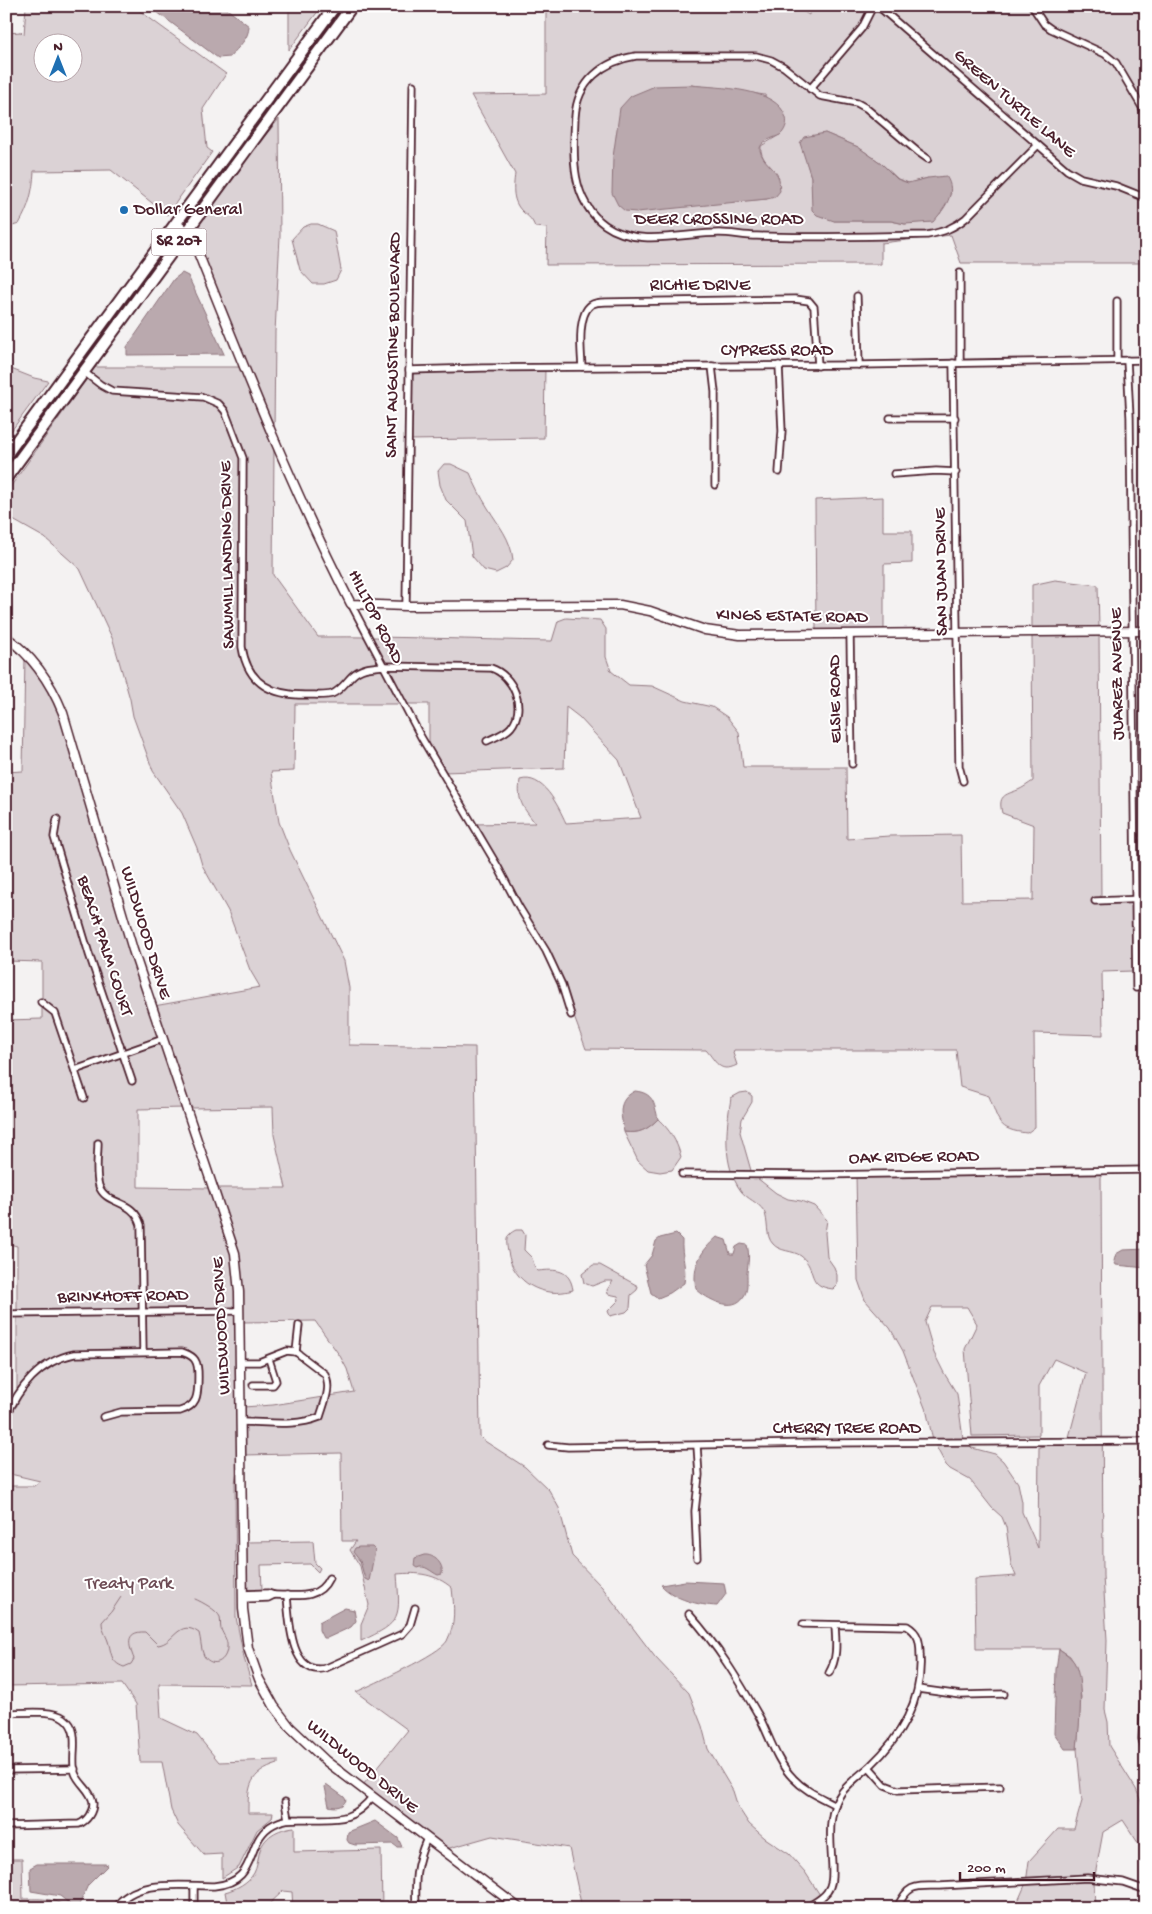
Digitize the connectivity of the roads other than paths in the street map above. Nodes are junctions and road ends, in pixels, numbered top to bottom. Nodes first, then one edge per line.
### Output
1 (335, 6) edge
2 (352, 6) edge
3 (873, 6) edge
4 (878, 6) edge
5 (1032, 6) edge
6 (413, 85) dead end
7 (810, 89) junction
8 (1146, 114) edge
9 (1038, 145) junction
10 (928, 159) dead end
11 (1146, 198) edge
12 (176, 223) junction
13 (187, 232) junction
14 (960, 273) dead end
15 (857, 296) dead end
16 (1117, 301) dead end
17 (1118, 360) junction
18 (1127, 360) junction
19 (1146, 360) edge
20 (956, 363) junction
21 (779, 365) junction
22 (859, 365) junction
23 (712, 366) junction
24 (818, 366) junction
25 (582, 367) junction
26 (409, 370) junction
27 (84, 372) junction
28 (890, 418) dead end
29 (955, 418) junction
30 (6, 455) edge
31 (779, 472) dead end
32 (956, 472) junction
33 (894, 474) dead end
34 (6, 478) edge
35 (715, 485) dead end
36 (351, 604) junction
37 (406, 606) junction
38 (1132, 631) junction
39 (1146, 631) edge
40 (958, 633) junction
41 (850, 634) junction
42 (6, 637) edge
43 (384, 666) junction
44 (487, 741) dead end
45 (852, 764) dead end
46 (963, 780) dead end
47 (57, 820) dead end
48 (1146, 899) edge
49 (1135, 900) junction
50 (1095, 901) dead end
51 (1136, 988) dead end
52 (41, 1002) dead end
53 (571, 1015) dead end
54 (163, 1039) junction
55 (123, 1053) junction
56 (75, 1070) junction
57 (132, 1081) dead end
58 (84, 1098) dead end
59 (98, 1143) dead end
60 (1146, 1170) edge
61 (682, 1174) dead end
62 (239, 1311) junction
63 (143, 1312) junction
64 (6, 1314) edge
65 (299, 1325) dead end
66 (143, 1352) junction
67 (296, 1352) junction
68 (269, 1359) junction
69 (240, 1362) junction
70 (253, 1385) dead end
71 (103, 1417) dead end
72 (6, 1418) edge
73 (241, 1422) junction
74 (1146, 1441) edge
75 (548, 1444) dead end
76 (697, 1446) junction
77 (697, 1558) dead end
78 (329, 1578) dead end
79 (287, 1595) junction
80 (242, 1596) junction
81 (415, 1608) dead end
82 (689, 1614) dead end
83 (803, 1624) dead end
84 (835, 1626) junction
85 (1146, 1645) edge
86 (829, 1673) dead end
87 (918, 1689) junction
88 (1004, 1694) dead end
89 (1144, 1701) edge
90 (6, 1713) edge
91 (1146, 1755) edge
92 (869, 1767) junction
93 (75, 1769) junction
94 (6, 1770) edge
95 (1000, 1787) dead end
96 (373, 1796) junction
97 (285, 1802) dead end
98 (835, 1804) junction
99 (288, 1820) junction
100 (6, 1826) edge
101 (427, 1838) junction
102 (194, 1886) junction
103 (1146, 1891) edge
104 (115, 1908) edge
105 (194, 1908) edge
106 (416, 1908) edge
107 (519, 1908) edge
108 (806, 1908) edge
109 (897, 1908) edge
110 (1144, 1908) edge

1 - 12 highway, SR 207
2 - 13 highway, SR 207
3 - 7 street
4 - 9 street, GREEN TURTLE LANE
5 - 8 street
6 - 26 street, SAINT AUGUSTINE BOULEVARD
7 - 9 street, DEER CROSSING ROAD
7 - 10 street, DEER CROSSING ROAD
9 - 11 street, GREEN TURTLE LANE
12 - 13 street, HILLTOP ROAD
12 - 30 highway, SR 207
13 - 27 highway, SR 207
13 - 36 street, HILLTOP ROAD
14 - 20 street, SAN JUAN DRIVE
15 - 22 street
16 - 17 street
17 - 18 street, CYPRESS ROAD
17 - 20 street, CYPRESS ROAD
18 - 19 street, CYPRESS ROAD
18 - 38 street, JUAREZ AVENUE
20 - 22 street, CYPRESS ROAD
20 - 29 street, SAN JUAN DRIVE
21 - 23 street, CYPRESS ROAD
21 - 24 street, CYPRESS ROAD
21 - 31 street
22 - 24 street, CYPRESS ROAD
23 - 25 street, CYPRESS ROAD
23 - 35 street
24 - 25 street, RICHIE DRIVE
25 - 26 street, CYPRESS ROAD
26 - 37 street, SAINT AUGUSTINE BOULEVARD
27 - 34 highway, SR 207
27 - 43 street, SAWMILL LANDING DRIVE
28 - 29 street
29 - 32 street, SAN JUAN DRIVE
32 - 33 street
32 - 40 street, SAN JUAN DRIVE
36 - 37 street, KINGS ESTATE ROAD
36 - 43 street, HILLTOP ROAD
37 - 41 street, KINGS ESTATE ROAD
38 - 39 street, KINGS ESTATE ROAD
38 - 40 street, KINGS ESTATE ROAD
38 - 49 street, JUAREZ AVENUE
40 - 41 street, KINGS ESTATE ROAD
40 - 46 street, SAN JUAN DRIVE
41 - 45 street, ELSIE ROAD
42 - 54 street, WILDWOOD DRIVE
43 - 44 street, SAWMILL LANDING DRIVE
43 - 53 street, HILLTOP ROAD
47 - 55 street, BEACH PALM COURT
48 - 49 street
49 - 50 street
49 - 51 street, JUAREZ AVENUE
52 - 56 street
54 - 55 street
54 - 62 street, WILDWOOD DRIVE
55 - 56 street
55 - 57 street, BEACH PALM COURT
56 - 58 street
59 - 63 street
60 - 61 street, OAK RIDGE ROAD
62 - 63 street, BRINKHOFF ROAD
62 - 69 street, WILDWOOD DRIVE
63 - 64 street, BRINKHOFF ROAD
63 - 66 street
65 - 67 street
66 - 71 street
66 - 72 street
67 - 68 street
67 - 73 street
68 - 69 street
68 - 70 street
69 - 73 street, WILDWOOD DRIVE
73 - 80 street, WILDWOOD DRIVE
74 - 76 street, CHERRY TREE ROAD
75 - 76 street, CHERRY TREE ROAD
76 - 77 street
78 - 79 street
79 - 80 street
79 - 81 street
80 - 96 street, WILDWOOD DRIVE
82 - 98 street
83 - 84 street
84 - 86 street
84 - 87 street
85 - 89 street
87 - 88 street
87 - 92 street
89 - 91 street
90 - 93 street
92 - 95 street
92 - 98 street
93 - 94 street
93 - 100 street
96 - 99 street
96 - 101 street, WILDWOOD DRIVE
97 - 99 street
98 - 108 street
99 - 102 street
101 - 106 street
101 - 107 street, WILDWOOD DRIVE
102 - 104 street
102 - 105 street
103 - 109 street
103 - 110 street

